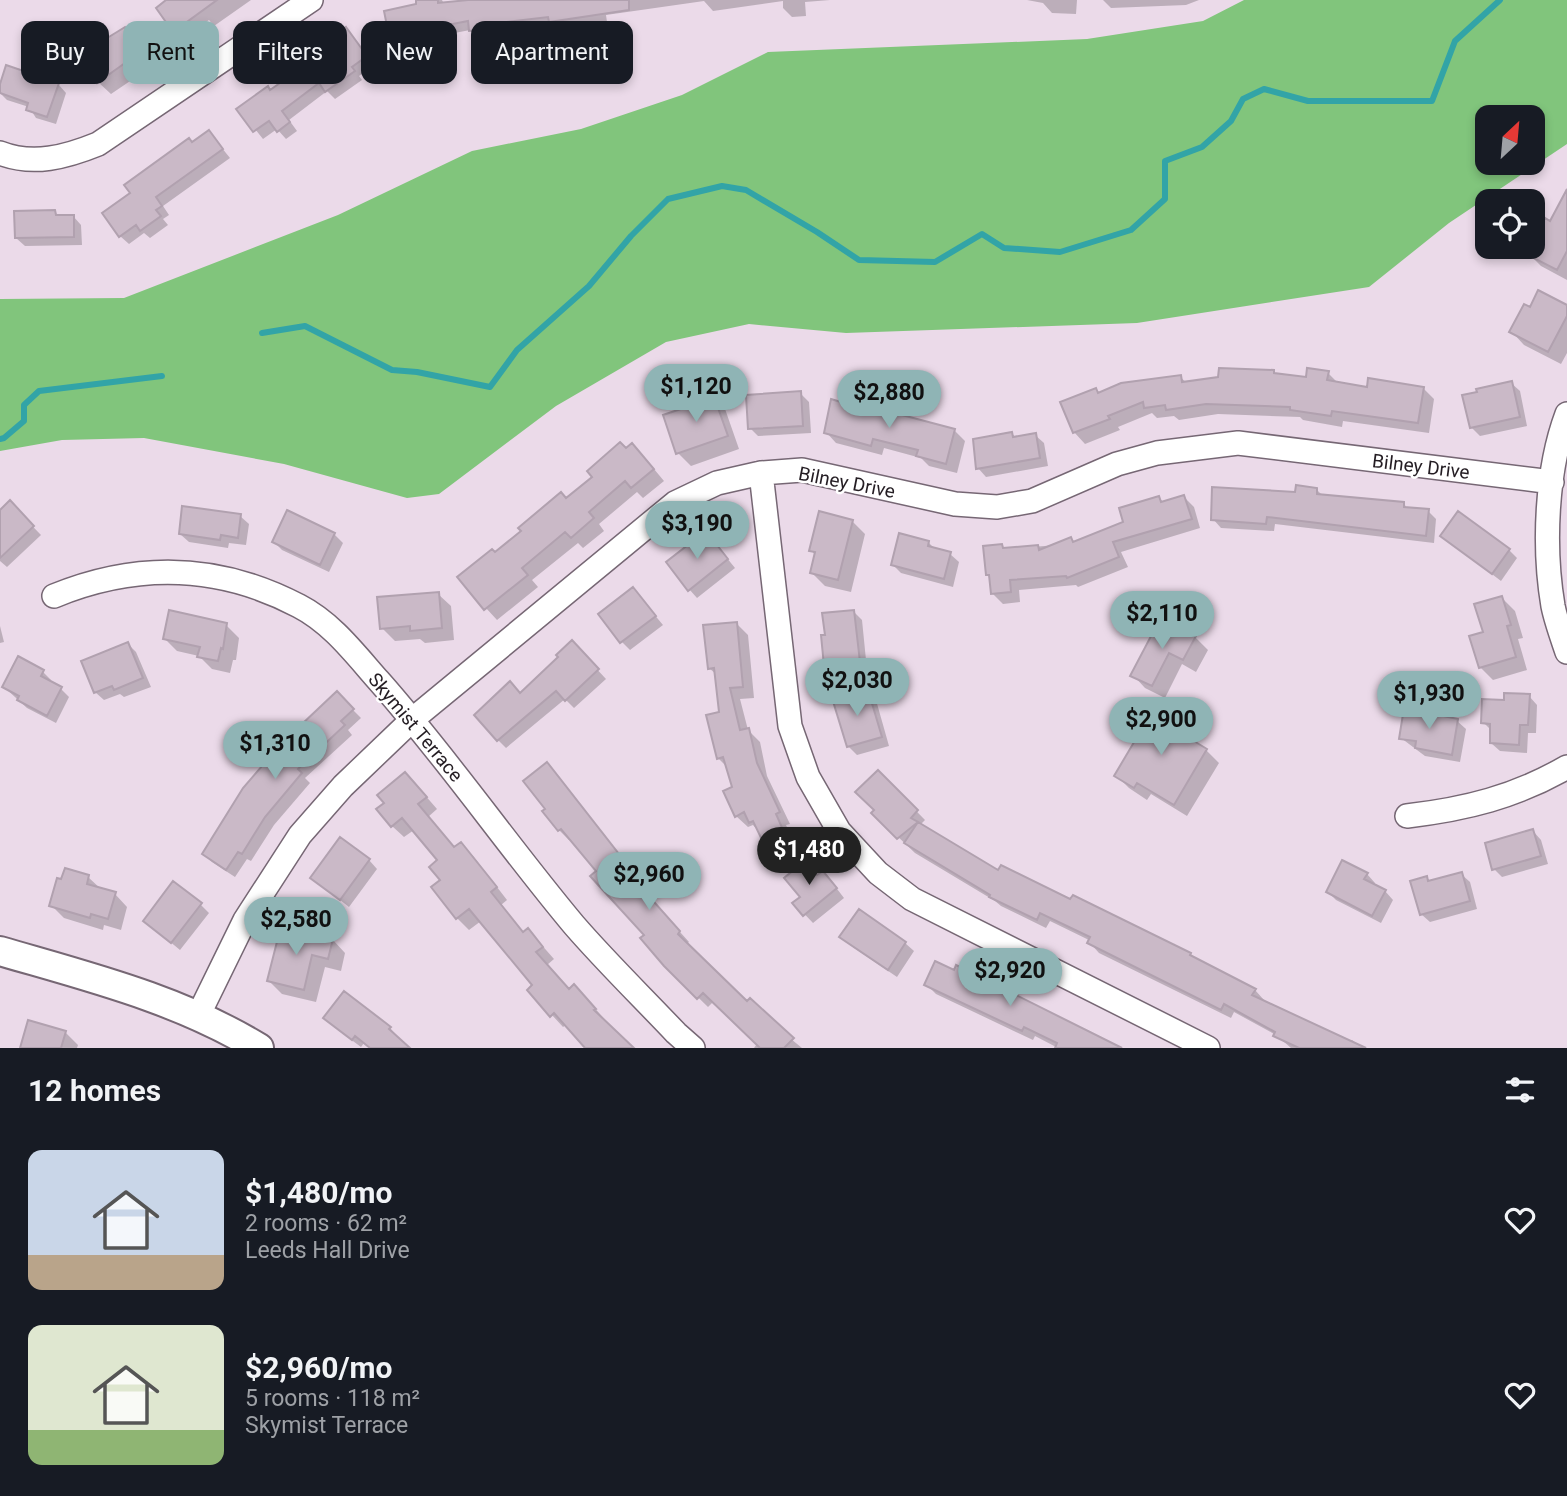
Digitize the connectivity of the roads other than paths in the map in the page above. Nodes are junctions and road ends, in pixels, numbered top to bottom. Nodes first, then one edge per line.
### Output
1 (311, 0) edge
2 (0, 153) edge
3 (1567, 414) edge
4 (761, 473) junction
5 (1552, 482) junction
6 (54, 596) dead end
7 (1567, 652) edge
8 (412, 719) junction
9 (1567, 767) edge
10 (1407, 816) dead end
11 (2, 957) edge
12 (198, 1016) junction
13 (1184, 1043) edge
14 (259, 1048) edge
15 (693, 1048) edge
16 (1208, 1048) edge

1 - 2 street
3 - 5 street
4 - 5 street, Bilney Drive
4 - 8 street, Bilney Drive
4 - 13 street
5 - 7 street
6 - 8 street, Skymist Terrace
8 - 12 street, Bilney Drive
8 - 15 street, Skymist Terrace
9 - 10 street
11 - 12 street
12 - 14 street
13 - 16 street

